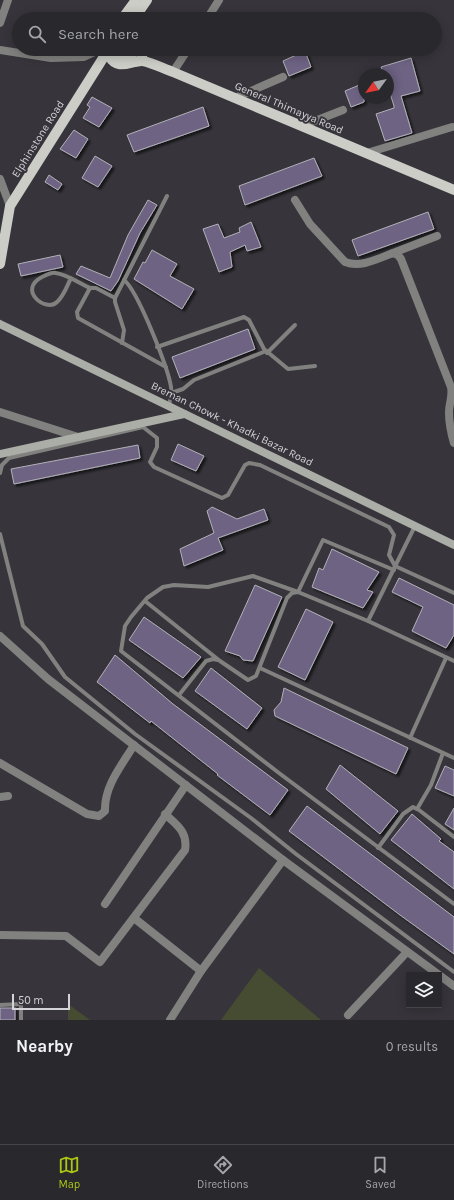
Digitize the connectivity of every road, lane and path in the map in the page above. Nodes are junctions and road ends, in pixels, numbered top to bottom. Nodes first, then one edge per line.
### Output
1 (8, 0) edge
2 (136, 0) edge
3 (147, 0) edge
4 (219, 0) edge
5 (127, 12) edge
6 (139, 12) edge
7 (211, 12) edge
8 (0, 23) edge
9 (0, 50) edge
10 (12, 52) edge
11 (38, 56) edge
12 (89, 56) edge
13 (105, 56) edge
14 (110, 56) edge
15 (139, 56) edge
16 (183, 56) edge
17 (139, 62) junction
18 (173, 72) junction
19 (283, 77) dead end
20 (235, 98) junction
21 (343, 110) dead end
22 (302, 126) junction
23 (452, 127) dead end
24 (366, 153) junction
25 (0, 179) edge
26 (454, 190) edge
27 (167, 196) dead end
28 (295, 200) dead end
29 (10, 206) junction
30 (436, 236) dead end
31 (1, 247) edge
32 (393, 253) junction
33 (0, 264) edge
34 (71, 278) junction
35 (124, 280) junction
36 (90, 288) junction
37 (115, 298) junction
38 (0, 324) edge
39 (295, 325) dead end
40 (122, 343) junction
41 (157, 347) junction
42 (267, 352) junction
43 (315, 366) dead end
44 (166, 367) junction
45 (171, 393) junction
46 (453, 396) edge
47 (169, 406) junction
48 (0, 412) edge
49 (184, 414) junction
50 (78, 436) junction
51 (454, 443) edge
52 (0, 454) edge
53 (0, 473) edge
54 (415, 526) junction
55 (0, 534) edge
56 (454, 545) edge
57 (395, 568) junction
58 (298, 592) junction
59 (454, 593) edge
60 (145, 601) junction
61 (368, 621) junction
62 (0, 636) edge
63 (446, 658) junction
64 (220, 661) junction
65 (454, 661) edge
66 (260, 668) junction
67 (179, 695) junction
68 (410, 738) junction
69 (134, 745) junction
70 (443, 753) junction
71 (454, 758) edge
72 (0, 763) edge
73 (186, 785) junction
74 (417, 809) junction
75 (165, 814) junction
76 (454, 836) edge
77 (378, 848) junction
78 (283, 860) junction
79 (105, 904) dead end
80 (454, 904) edge
81 (134, 918) junction
82 (0, 935) edge
83 (408, 952) junction
84 (201, 971) junction
85 (454, 972) edge
86 (454, 986) edge
87 (0, 1005) edge
88 (348, 1015) dead end
89 (21, 1020) edge
90 (170, 1020) edge

1 - 8 street
2 - 5 main road
3 - 6 main road
4 - 7 street
9 - 10 street
11 - 12 street
13 - 29 main road, Elphinstone Road
14 - 17 main road
15 - 17 main road
16 - 18 street
17 - 18 main road, General Thimayya Road
18 - 20 main road, General Thimayya Road
19 - 20 street
20 - 22 main road, General Thimayya Road
21 - 22 street
22 - 24 main road, General Thimayya Road
23 - 24 street
24 - 26 main road, General Thimayya Road
25 - 29 street
27 - 35 lane
28 - 32 street
29 - 31 main road, Elphinstone Road
30 - 32 street
31 - 33 main road, Elphinstone Road
32 - 46 street
34 - 34 lane
34 - 36 lane
35 - 37 lane
35 - 41 lane
36 - 37 lane
36 - 40 lane
37 - 40 lane
38 - 47 main road, Breman Chowk - Khadki Bazar Road
39 - 42 lane
40 - 44 lane
41 - 42 lane
41 - 44 lane
42 - 43 lane
42 - 45 lane
44 - 45 lane
45 - 47 lane
46 - 51 street
47 - 49 main road, Breman Chowk - Khadki Bazar Road
48 - 50 street
49 - 50 main road
49 - 54 main road, Breman Chowk - Khadki Bazar Road
50 - 52 main road
53 - 57 lane
54 - 56 main road, Breman Chowk - Khadki Bazar Road
54 - 57 lane
55 - 85 lane
57 - 58 lane
57 - 59 lane
57 - 61 lane
58 - 60 lane
58 - 61 lane
58 - 66 lane
60 - 64 lane
60 - 67 lane
61 - 63 lane
62 - 69 street
63 - 65 lane
63 - 68 lane
64 - 66 lane
64 - 67 lane
66 - 68 lane
67 - 77 lane
68 - 70 lane
69 - 72 street
69 - 73 street
70 - 71 lane
70 - 74 lane
73 - 75 street
73 - 78 street
74 - 76 lane
74 - 77 lane
75 - 79 street
75 - 81 street
77 - 80 lane
78 - 83 street
78 - 84 street
81 - 82 street
81 - 84 street
83 - 86 street
83 - 88 street
84 - 90 street
87 - 89 lane

